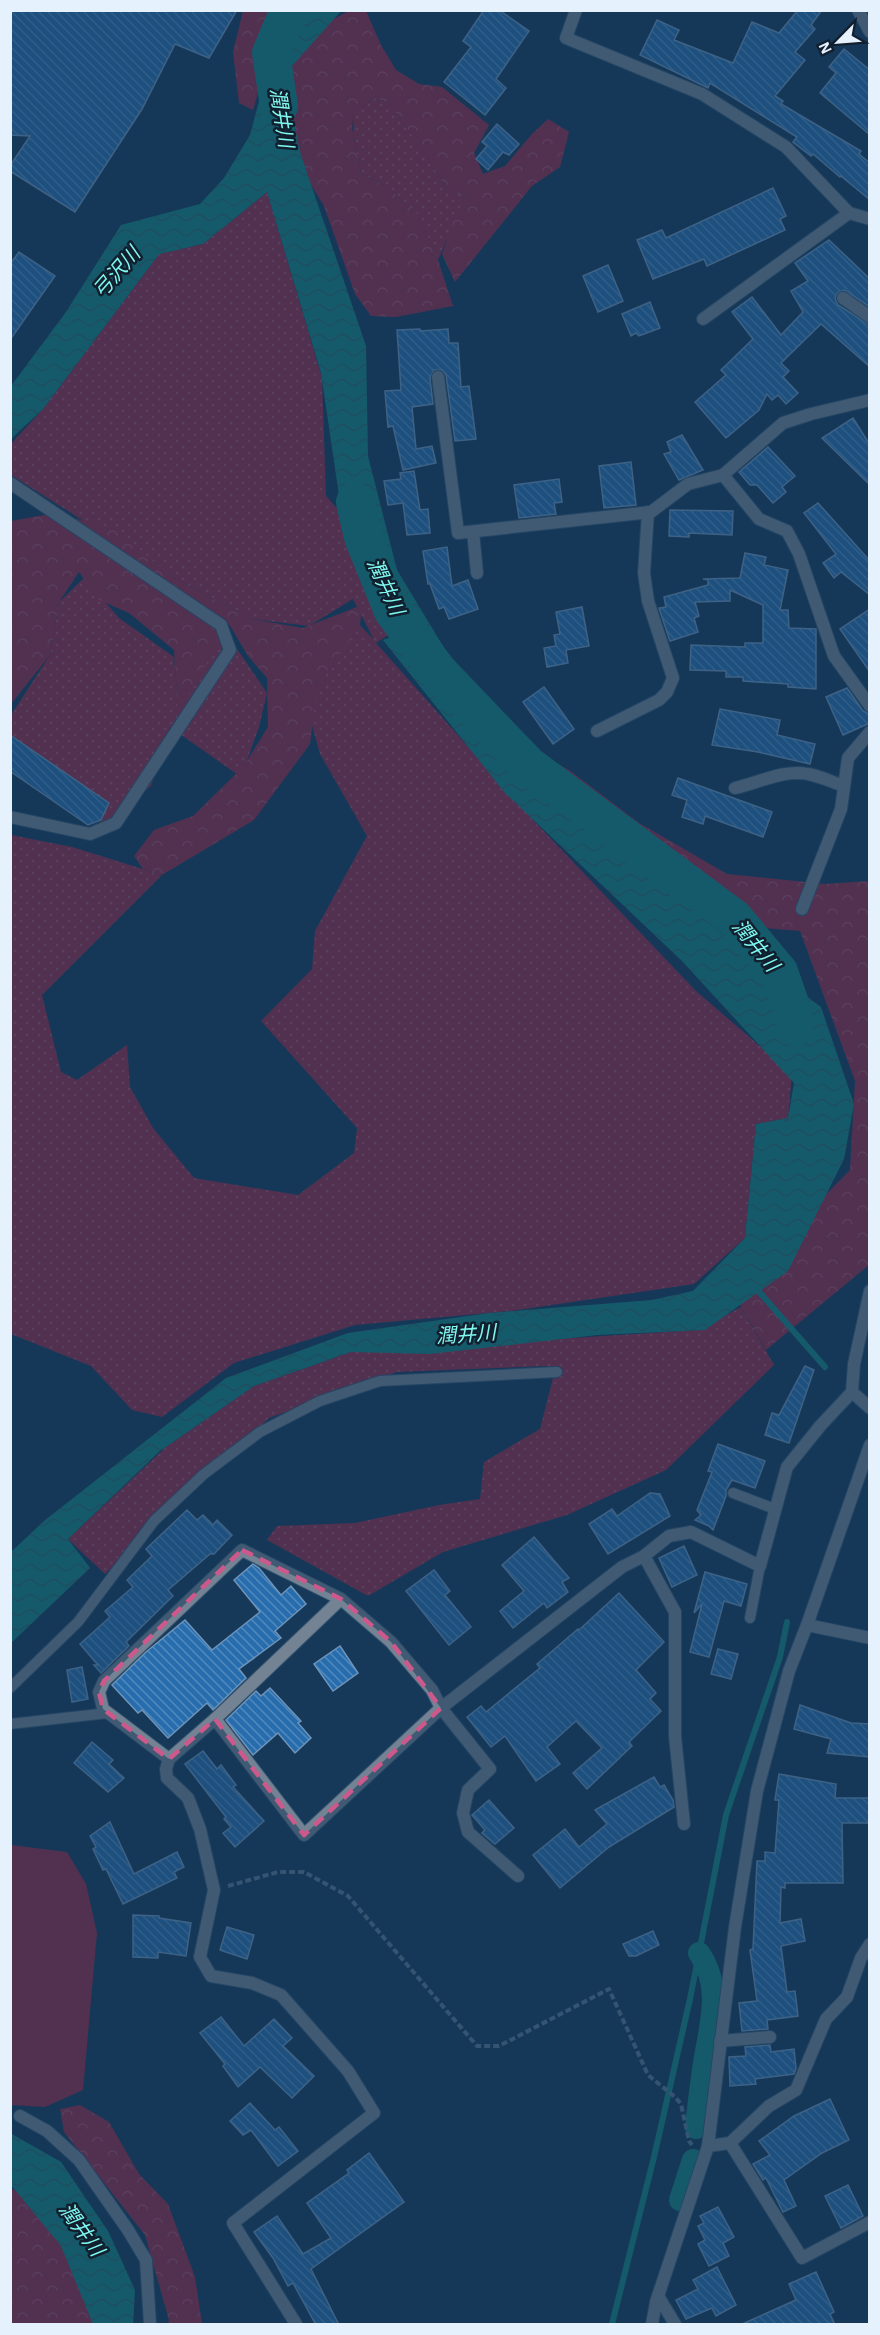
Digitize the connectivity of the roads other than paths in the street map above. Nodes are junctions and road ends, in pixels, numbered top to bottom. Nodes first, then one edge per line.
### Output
1 (858, 10) edge
2 (572, 12) edge
3 (870, 32) edge
4 (849, 213) junction
5 (870, 219) edge
6 (843, 298) dead end
7 (870, 317) edge
8 (703, 320) dead end
9 (438, 377) dead end
10 (870, 400) edge
11 (723, 475) junction
12 (10, 483) edge
13 (648, 512) junction
14 (473, 532) junction
15 (477, 573) dead end
16 (870, 706) edge
17 (597, 731) dead end
18 (870, 732) edge
19 (844, 786) junction
20 (735, 789) dead end
21 (10, 817) edge
22 (802, 909) dead end
23 (870, 1291) edge
24 (557, 1372) dead end
25 (852, 1392) junction
26 (870, 1408) edge
27 (870, 1445) edge
28 (733, 1493) dead end
29 (775, 1509) junction
30 (644, 1556) junction
31 (760, 1566) junction
32 (341, 1599) junction
33 (750, 1618) dead end
34 (807, 1625) junction
35 (870, 1638) edge
36 (10, 1688) edge
37 (441, 1708) junction
38 (108, 1713) junction
39 (215, 1719) junction
40 (10, 1724) edge
41 (169, 1759) junction
42 (684, 1824) dead end
43 (518, 1876) dead end
44 (870, 1944) edge
45 (770, 2037) dead end
46 (720, 2041) junction
47 (20, 2116) dead end
48 (730, 2143) junction
49 (708, 2146) junction
50 (870, 2222) edge
51 (658, 2296) junction
52 (150, 2325) edge
53 (296, 2325) edge
54 (651, 2325) edge
55 (675, 2325) edge

1 - 3 street
2 - 4 street
4 - 5 street
4 - 8 street
6 - 7 street
9 - 14 street
10 - 11 street
11 - 13 street
11 - 16 street
12 - 21 street
13 - 14 street
13 - 17 street
14 - 15 street
18 - 19 street
19 - 20 street
19 - 22 street
23 - 25 street
24 - 36 lane
25 - 26 street
25 - 29 street
27 - 34 street
28 - 29 lane
29 - 31 street
30 - 31 street
30 - 37 street
30 - 42 street
31 - 33 lane
32 - 37 street
32 - 38 street
32 - 39 street
34 - 35 street
34 - 46 street
37 - 39 street
37 - 43 street
38 - 40 lane
38 - 41 street
39 - 41 street
41 - 53 street
44 - 48 street
45 - 46 street
46 - 49 street
47 - 52 street
48 - 49 street
48 - 50 street
49 - 51 street
51 - 54 street
51 - 55 street

